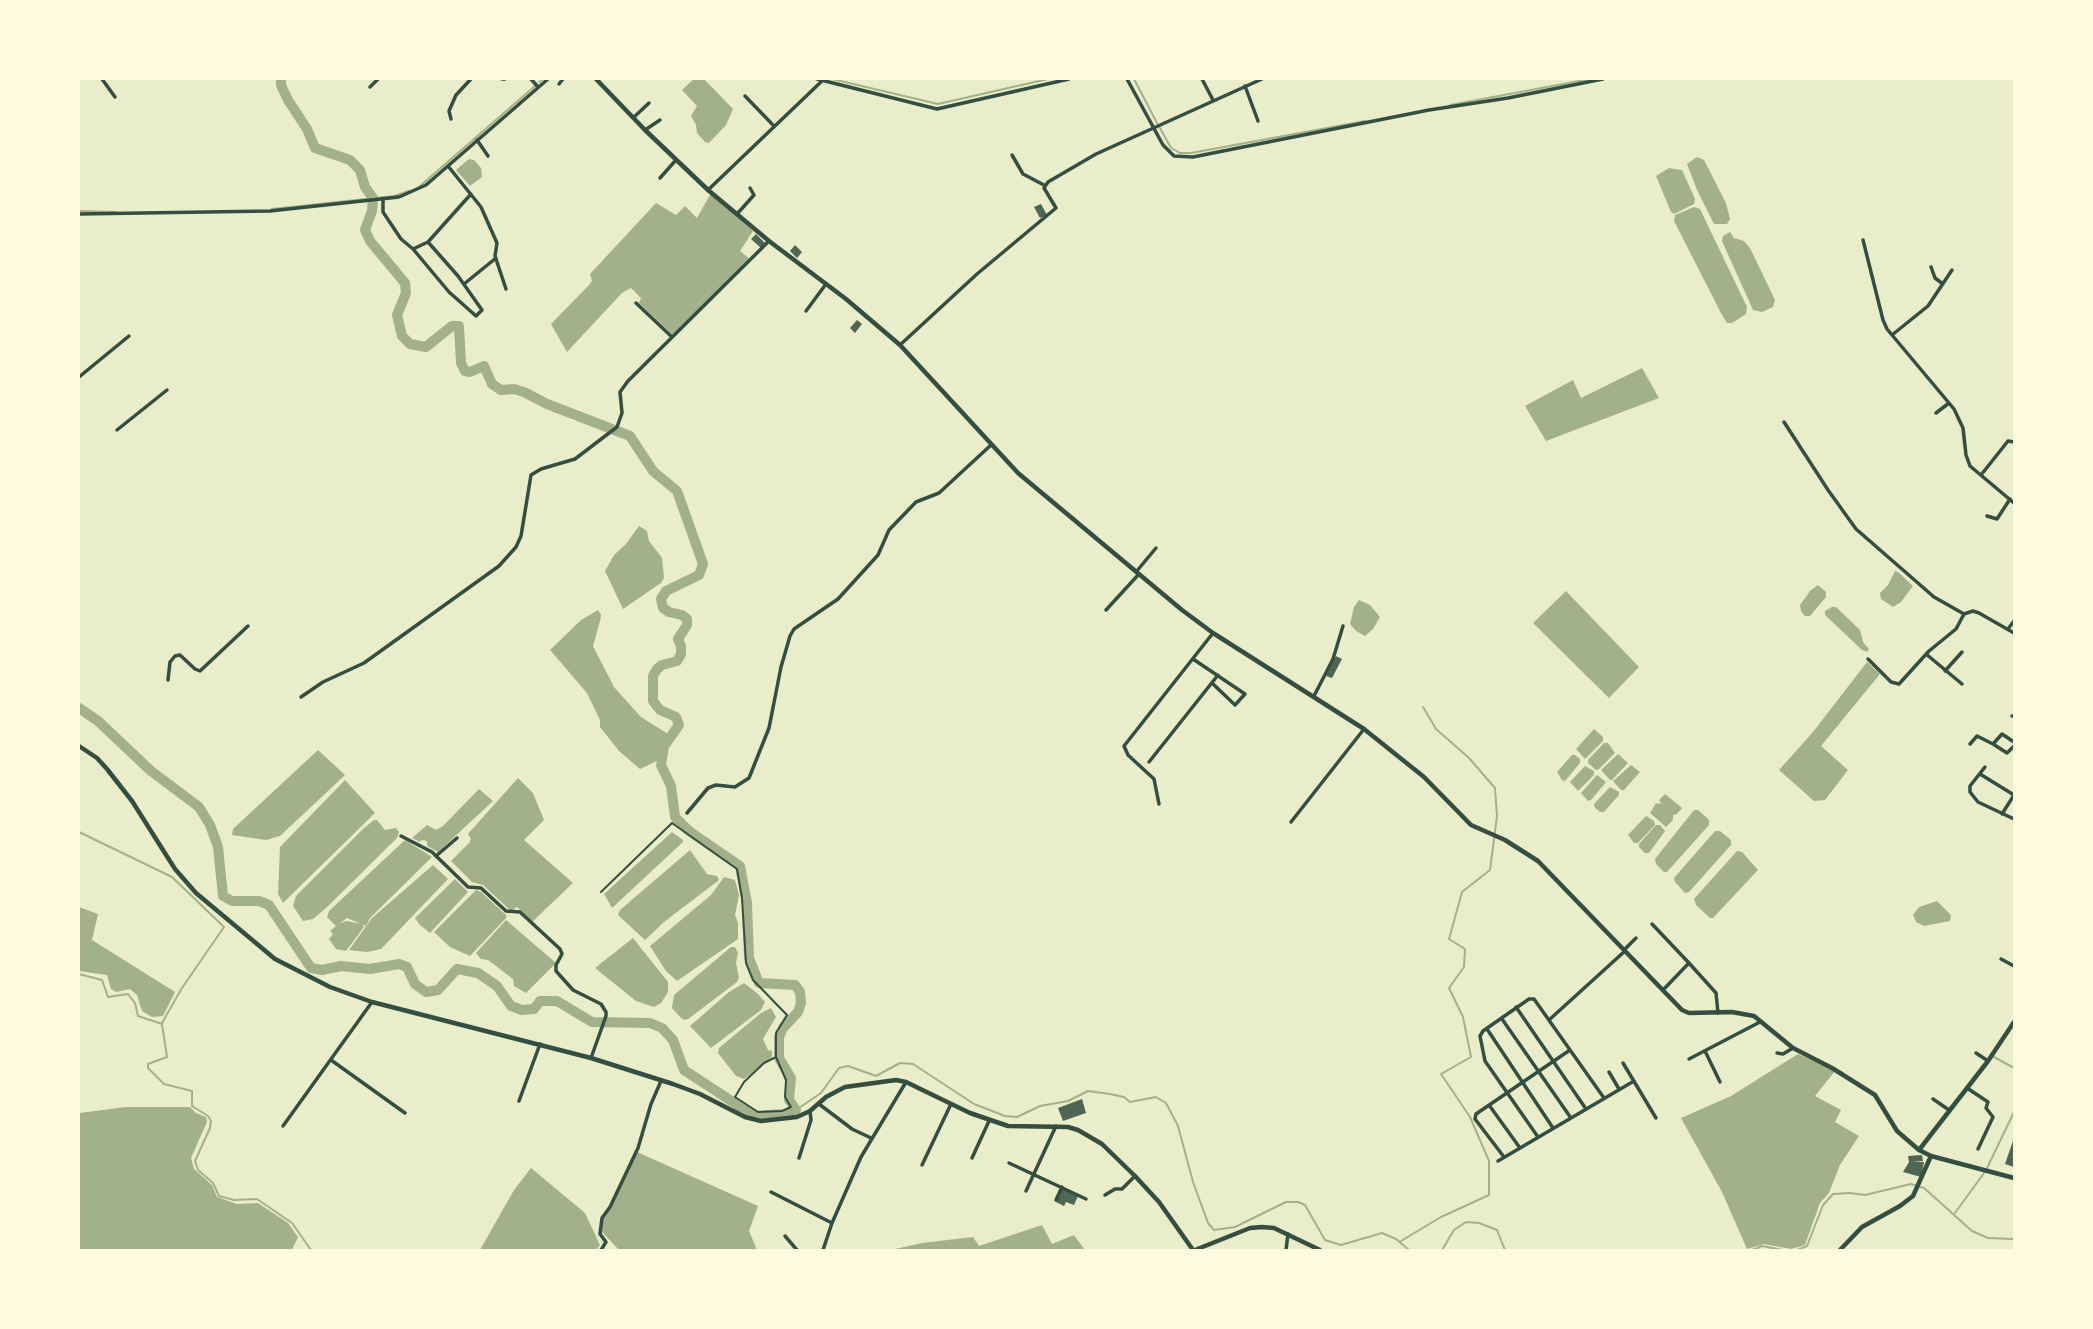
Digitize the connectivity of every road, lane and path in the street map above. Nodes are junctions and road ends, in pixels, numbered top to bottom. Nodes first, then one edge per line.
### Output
1 (102, 79) edge
2 (378, 79) edge
3 (471, 79) edge
4 (531, 79) edge
5 (548, 79) edge
6 (563, 79) edge
7 (596, 79) edge
8 (817, 79) edge
9 (1069, 79) edge
10 (1127, 79) edge
11 (1202, 79) edge
12 (1247, 79) edge
13 (1262, 79) edge
14 (1604, 79) edge
15 (823, 80) edge
16 (559, 83) dead end
17 (1247, 85) junction
18 (370, 87) dead end
19 (538, 87) junction
20 (746, 96) dead end
21 (116, 97) dead end
22 (1213, 100) junction
23 (649, 103) dead end
24 (633, 118) junction
25 (451, 119) dead end
26 (660, 120) dead end
27 (1258, 121) dead end
28 (774, 126) junction
29 (1154, 127) junction
30 (645, 130) junction
31 (477, 141) junction
32 (1012, 155) dead end
33 (488, 156) dead end
34 (676, 160) junction
35 (448, 166) junction
36 (660, 178) dead end
37 (1044, 185) junction
38 (750, 188) dead end
39 (708, 190) junction
40 (471, 194) junction
41 (383, 200) junction
42 (79, 214) edge
43 (737, 214) junction
44 (1863, 240) dead end
45 (769, 241) junction
46 (428, 242) junction
47 (413, 249) junction
48 (496, 258) junction
49 (1931, 267) dead end
50 (1952, 270) dead end
51 (464, 284) junction
52 (827, 284) junction
53 (1943, 284) junction
54 (506, 289) dead end
55 (636, 303) dead end
56 (806, 312) dead end
57 (1892, 335) junction
58 (129, 336) dead end
59 (672, 337) junction
60 (900, 345) junction
61 (79, 377) edge
62 (167, 390) dead end
63 (1949, 403) junction
64 (1936, 413) dead end
65 (1784, 422) dead end
66 (117, 430) dead end
67 (2014, 442) edge
68 (991, 445) junction
69 (1980, 475) junction
70 (2012, 501) edge
71 (1987, 516) dead end
72 (1156, 548) dead end
73 (1138, 573) junction
74 (1106, 610) dead end
75 (1964, 614) junction
76 (2014, 621) edge
77 (248, 626) dead end
78 (1343, 626) dead end
79 (2008, 629) junction
80 (1213, 633) junction
81 (2014, 634) edge
82 (1962, 652) dead end
83 (1926, 654) junction
84 (1193, 659) junction
85 (1868, 659) dead end
86 (1945, 671) junction
87 (1218, 675) junction
88 (167, 680) dead end
89 (1212, 683) junction
90 (1962, 684) dead end
91 (1314, 696) junction
92 (301, 697) dead end
93 (1364, 729) junction
94 (1970, 744) dead end
95 (1993, 744) junction
96 (2014, 744) edge
97 (79, 746) edge
98 (1149, 762) dead end
99 (1985, 767) dead end
100 (1980, 774) junction
101 (2014, 795) edge
102 (1159, 804) dead end
103 (687, 813) dead end
104 (2002, 814) junction
105 (2014, 819) edge
106 (1290, 822) dead end
107 (401, 836) dead end
108 (457, 838) dead end
109 (436, 856) junction
110 (601, 892) dead end
111 (1652, 924) dead end
112 (1636, 938) dead end
113 (1624, 951) junction
114 (2001, 959) dead end
115 (1689, 963) junction
116 (2014, 966) edge
117 (1662, 990) junction
118 (372, 1002) junction
119 (1516, 1007) junction
120 (1718, 1013) junction
121 (1501, 1018) junction
122 (1549, 1020) junction
123 (1762, 1021) junction
124 (2014, 1022) edge
125 (1487, 1029) junction
126 (540, 1043) junction
127 (1793, 1048) junction
128 (1570, 1050) junction
129 (1705, 1051) junction
130 (1777, 1052) dead end
131 (1976, 1053) dead end
132 (776, 1057) junction
133 (591, 1058) junction
134 (1689, 1059) dead end
135 (331, 1060) junction
136 (1554, 1061) junction
137 (1988, 1061) junction
138 (1623, 1063) dead end
139 (1609, 1072) dead end
140 (1539, 1073) junction
141 (661, 1080) junction
142 (1634, 1081) junction
143 (906, 1082) junction
144 (1720, 1082) dead end
145 (1523, 1084) junction
146 (1967, 1088) junction
147 (1619, 1089) junction
148 (1507, 1094) junction
149 (1604, 1098) junction
150 (1933, 1099) dead end
151 (519, 1101) dead end
152 (819, 1104) junction
153 (951, 1104) junction
154 (1489, 1105) junction
155 (1586, 1108) junction
156 (1950, 1110) junction
157 (810, 1111) junction
158 (405, 1113) dead end
159 (1571, 1118) junction
160 (1656, 1118) dead end
161 (989, 1121) junction
162 (283, 1126) dead end
163 (1056, 1126) junction
164 (1553, 1128) junction
165 (1538, 1137) junction
166 (871, 1138) junction
167 (1520, 1148) junction
168 (1978, 1149) dead end
169 (1919, 1150) junction
170 (1931, 1156) junction
171 (1504, 1157) junction
172 (799, 1158) dead end
173 (972, 1158) dead end
174 (1498, 1161) dead end
175 (1009, 1163) dead end
176 (922, 1165) dead end
177 (1035, 1174) junction
178 (1135, 1176) junction
179 (2014, 1178) edge
180 (1062, 1187) junction
181 (1026, 1191) dead end
182 (771, 1192) dead end
183 (1105, 1195) dead end
184 (1086, 1199) dead end
185 (1056, 1200) dead end
186 (832, 1223) junction
187 (1288, 1234) junction
188 (785, 1236) dead end
189 (601, 1250) edge
190 (797, 1250) edge
191 (823, 1250) edge
192 (1194, 1250) edge
193 (1286, 1250) edge
194 (1320, 1250) edge
195 (1840, 1250) edge

1 - 21 street
2 - 18 street
3 - 25 street
4 - 19 street
5 - 19 street
6 - 16 street
7 - 24 street
8 - 15 street
9 - 15 street
10 - 29 street
11 - 22 street
12 - 17 street
13 - 17 street
14 - 29 street
15 - 28 street
17 - 22 street
17 - 27 street
19 - 31 street
20 - 28 street
22 - 29 street
23 - 24 street
24 - 30 street
26 - 30 street
28 - 39 street
29 - 37 street
30 - 34 street
31 - 33 street
31 - 35 street
32 - 37 street
34 - 36 street
34 - 39 street
35 - 40 street
35 - 41 street
37 - 60 street
38 - 43 street
39 - 43 street
40 - 46 street
40 - 48 street
41 - 42 street
41 - 47 street
43 - 45 street
44 - 57 street
45 - 52 street
45 - 59 street
46 - 47 street
46 - 51 street
47 - 51 street
48 - 51 street
48 - 54 street
49 - 53 street
50 - 53 street
52 - 56 street
52 - 60 street
53 - 57 street
55 - 59 street
57 - 63 street
58 - 61 street
59 - 92 street
60 - 68 street
62 - 66 street
63 - 64 street
63 - 69 street
65 - 75 street
67 - 69 street
68 - 73 street
68 - 103 street
69 - 70 street
70 - 71 street
72 - 73 street
73 - 74 street
73 - 80 street
75 - 79 street
75 - 83 street
76 - 79 street
77 - 88 street
78 - 91 street
79 - 81 street
80 - 84 street
80 - 91 street
82 - 86 street
83 - 85 street
83 - 86 street
84 - 87 street
84 - 102 street
86 - 90 street
87 - 89 street
87 - 89 street
89 - 98 street
91 - 93 street
93 - 106 street
93 - 113 street
94 - 95 street
95 - 96 street
95 - 96 street
97 - 118 street
99 - 100 street
100 - 101 street
100 - 104 street
101 - 104 street
104 - 105 street
107 - 109 street
108 - 109 street
109 - 133 street
110 - 132 path
111 - 115 street
112 - 113 street
113 - 117 street
113 - 122 street
114 - 116 street
115 - 117 street
115 - 120 street
117 - 120 street
118 - 126 street
118 - 135 street
119 - 121 street
119 - 122 street
119 - 136 street
120 - 123 street
121 - 125 street
121 - 140 street
122 - 128 street
123 - 127 street
123 - 129 street
124 - 137 street
125 - 145 street
125 - 148 street
126 - 133 street
126 - 151 street
127 - 130 street
127 - 169 street
128 - 136 street
128 - 149 street
129 - 134 street
129 - 144 street
131 - 137 street
132 - 132 path
133 - 141 street
135 - 158 street
135 - 162 street
136 - 140 street
136 - 155 street
137 - 146 street
138 - 142 street
139 - 147 street
140 - 145 street
140 - 159 street
141 - 157 street
141 - 189 street
142 - 147 street
142 - 160 street
143 - 152 street
143 - 153 street
143 - 166 street
145 - 148 street
145 - 164 street
146 - 156 street
146 - 168 street
147 - 149 street
148 - 154 street
148 - 165 street
149 - 155 street
150 - 156 street
152 - 157 street
152 - 166 street
153 - 161 street
153 - 176 street
154 - 167 street
154 - 171 street
155 - 159 street
156 - 169 street
157 - 172 street
159 - 164 street
161 - 163 street
161 - 173 street
163 - 177 street
163 - 178 street
164 - 165 street
165 - 167 street
166 - 186 street
167 - 171 street
169 - 170 street
170 - 179 street
170 - 195 street
171 - 174 street
175 - 177 street
177 - 180 street
177 - 181 street
178 - 183 street
178 - 192 street
180 - 184 street
180 - 185 street
182 - 186 street
186 - 191 street
187 - 192 street
187 - 193 street
187 - 194 street
188 - 190 street

